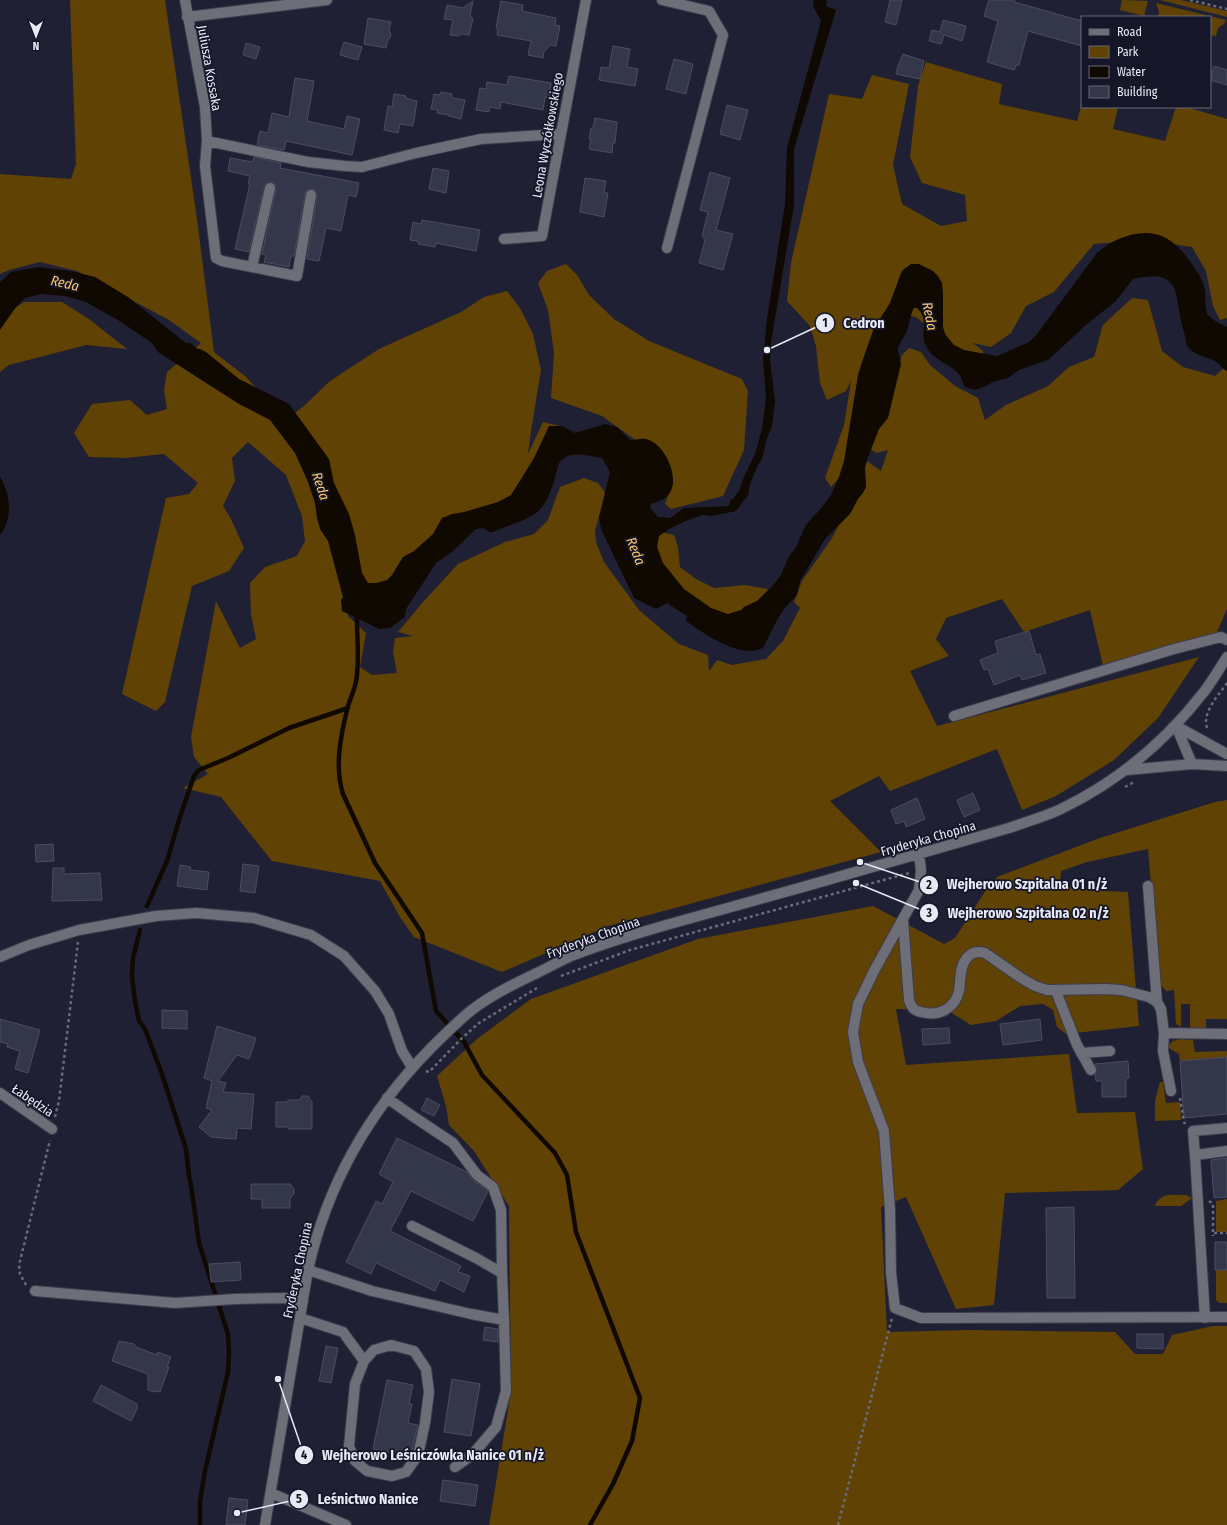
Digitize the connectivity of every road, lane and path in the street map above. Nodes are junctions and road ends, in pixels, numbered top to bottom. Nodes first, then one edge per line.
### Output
1 (185, 0) edge
2 (328, 0) edge
3 (586, 0) edge
4 (662, 0) edge
5 (1190, 0) edge
6 (1227, 9) edge
7 (187, 17) junction
8 (560, 134) junction
9 (207, 141) junction
10 (270, 188) dead end
11 (311, 195) dead end
12 (504, 239) dead end
13 (667, 248) dead end
14 (252, 267) junction
15 (1227, 640) edge
16 (1227, 658) edge
17 (954, 716) dead end
18 (1176, 726) junction
19 (1227, 754) edge
20 (1192, 764) junction
21 (1227, 766) edge
22 (1127, 770) junction
23 (919, 854) junction
24 (906, 875) dead end
25 (1148, 886) dead end
26 (903, 919) junction
27 (0, 957) edge
28 (554, 978) dead end
29 (541, 986) dead end
30 (1056, 990) junction
31 (1157, 1002) junction
32 (1164, 1033) junction
33 (1227, 1034) edge
34 (1110, 1051) dead end
35 (1081, 1053) junction
36 (412, 1067) junction
37 (1091, 1070) dead end
38 (1171, 1091) dead end
39 (0, 1093) edge
40 (387, 1098) junction
41 (1181, 1101) dead end
42 (1184, 1122) dead end
43 (1227, 1128) edge
44 (52, 1129) dead end
45 (1227, 1151) edge
46 (1195, 1155) junction
47 (412, 1226) dead end
48 (1213, 1233) dead end
49 (1227, 1233) edge
50 (308, 1270) junction
51 (502, 1273) junction
52 (35, 1291) dead end
53 (303, 1301) junction
54 (895, 1308) junction
55 (1227, 1317) edge
56 (300, 1318) junction
57 (1205, 1318) junction
58 (504, 1320) junction
59 (364, 1361) junction
60 (455, 1467) dead end
61 (271, 1493) junction
62 (265, 1525) edge
63 (346, 1525) edge
64 (838, 1525) edge

1 - 7 street, Juliusza Kossaka
2 - 7 street
3 - 8 street, Leona Wyczółkowskiego
4 - 13 street
5 - 6 path
7 - 9 street, Juliusza Kossaka
8 - 9 street
8 - 12 street, Leona Wyczółkowskiego
9 - 14 street, Juliusza Kossaka
10 - 14 street
11 - 14 street
15 - 17 street
16 - 18 street, Fryderyka Chopina
18 - 19 street
18 - 20 street
18 - 22 street, Fryderyka Chopina
20 - 21 street
20 - 22 street
22 - 23 street, Fryderyka Chopina
23 - 26 street
23 - 36 street, Fryderyka Chopina
24 - 28 path
25 - 31 street
26 - 30 street
26 - 54 street
27 - 36 street
29 - 36 path
30 - 31 street
30 - 35 street
31 - 32 street
32 - 33 street
32 - 38 street
34 - 35 street
35 - 37 street
36 - 40 street, Fryderyka Chopina
39 - 44 street, Łabędzia
40 - 50 street, Fryderyka Chopina
40 - 51 street
41 - 42 path
43 - 46 street
45 - 46 street
46 - 57 street
47 - 51 street
48 - 49 path
50 - 53 street, Fryderyka Chopina
50 - 58 street
51 - 58 street
52 - 53 street
53 - 56 street, Fryderyka Chopina
54 - 57 street
54 - 64 path
55 - 57 street
56 - 59 street
56 - 61 street, Fryderyka Chopina
58 - 60 street
59 - 59 street
61 - 62 street, Fryderyka Chopina
61 - 63 street

